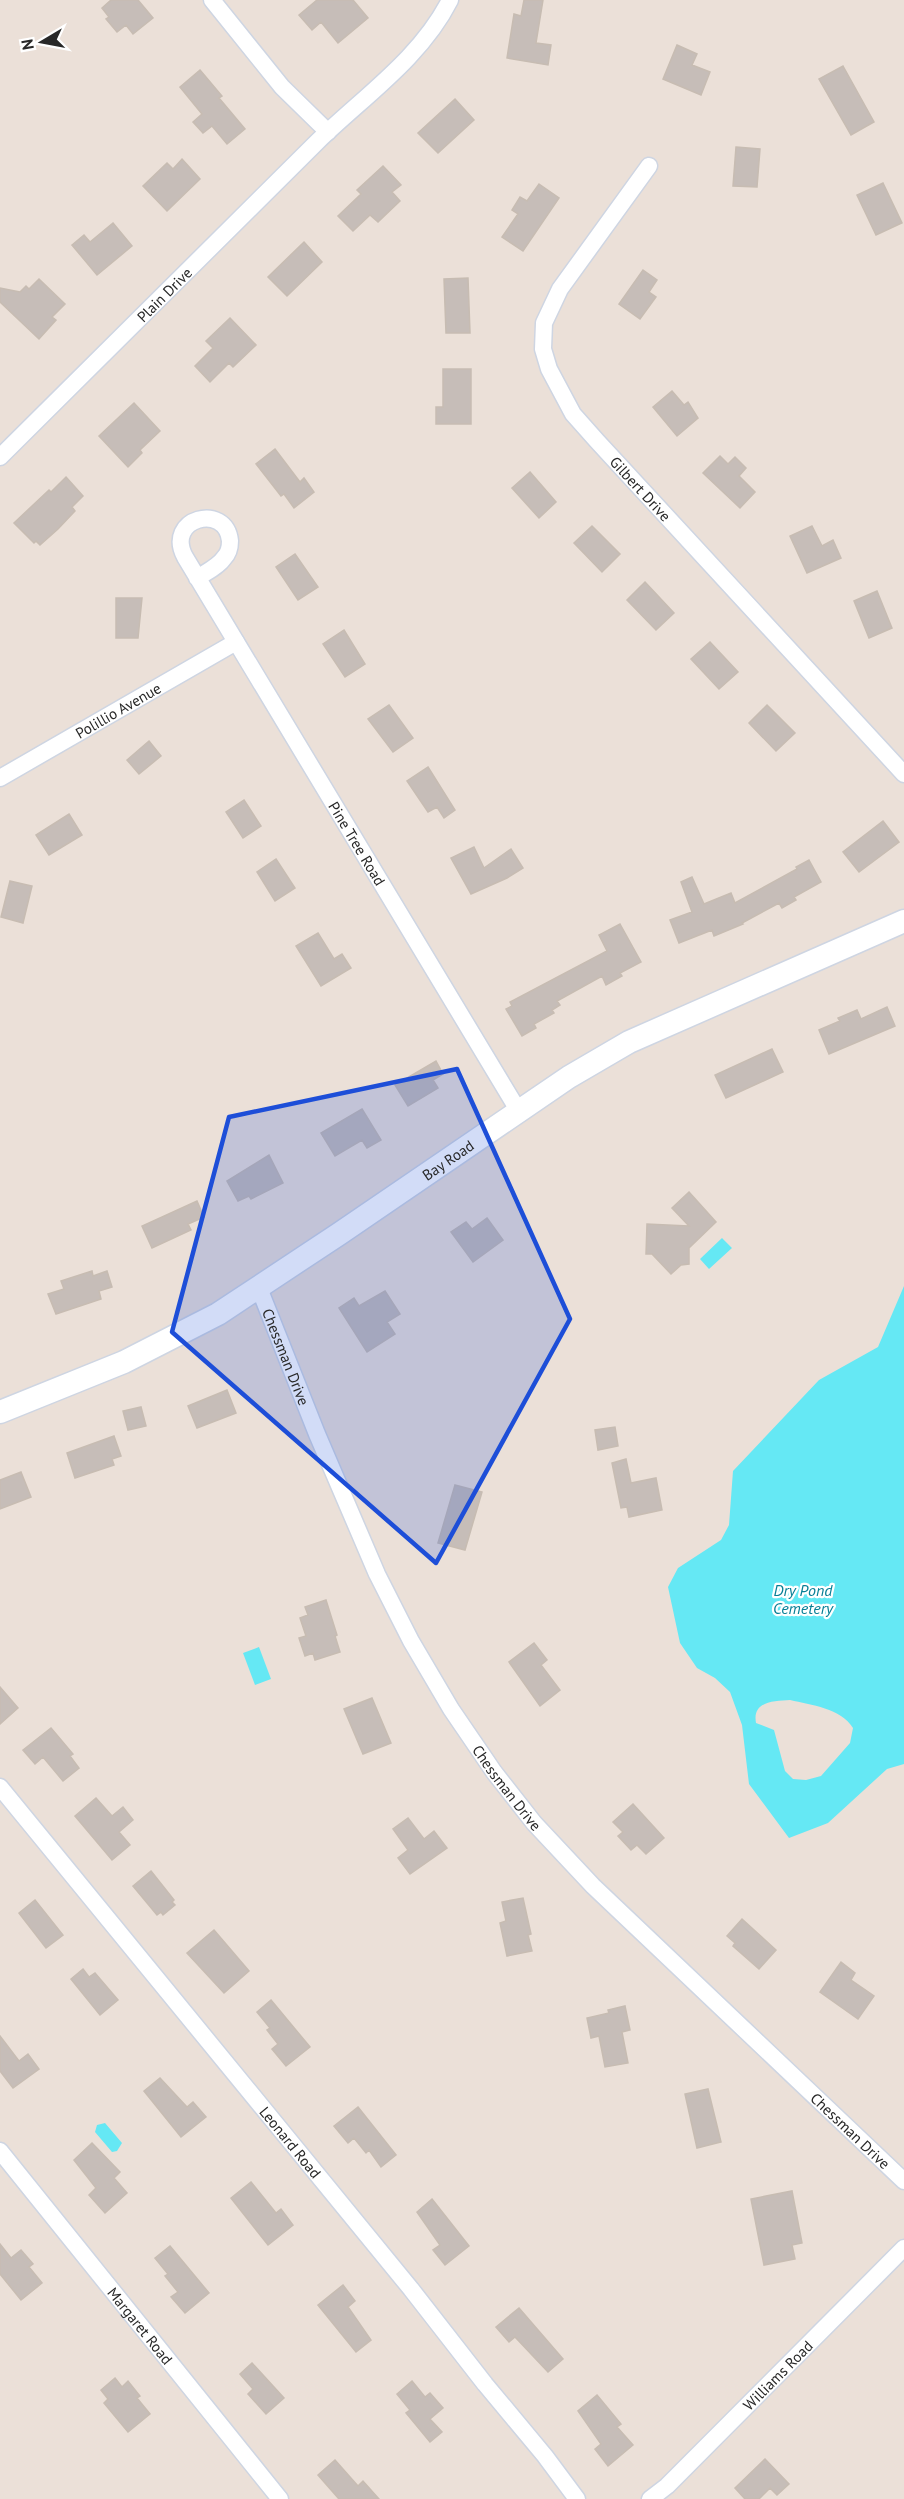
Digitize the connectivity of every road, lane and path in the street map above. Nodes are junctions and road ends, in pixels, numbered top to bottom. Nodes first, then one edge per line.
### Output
1 (212, 0) edge
2 (450, 0) edge
3 (328, 132) junction
4 (649, 166) dead end
5 (0, 457) edge
6 (197, 578) dead end
7 (236, 642) junction
8 (904, 774) edge
9 (0, 778) edge
10 (904, 921) edge
11 (518, 1110) junction
12 (259, 1288) junction
13 (0, 1412) edge
14 (0, 1787) edge
15 (0, 2151) edge
16 (904, 2181) edge
17 (904, 2248) edge
18 (280, 2499) edge
19 (577, 2499) edge
20 (650, 2499) edge

1 - 3 street
2 - 3 street, Plain Drive
3 - 5 street, Plain Drive
4 - 8 street, Gilbert Drive
6 - 7 street, Pine Tree Road
7 - 9 street, Polillio Avenue
7 - 11 street, Pine Tree Road
10 - 11 main road, Bay Road
11 - 12 main road, Bay Road
12 - 13 main road, Bay Road
12 - 16 street, Chessman Drive
14 - 19 street, Leonard Road
15 - 18 street, Margaret Road
17 - 20 street, Williams Road

